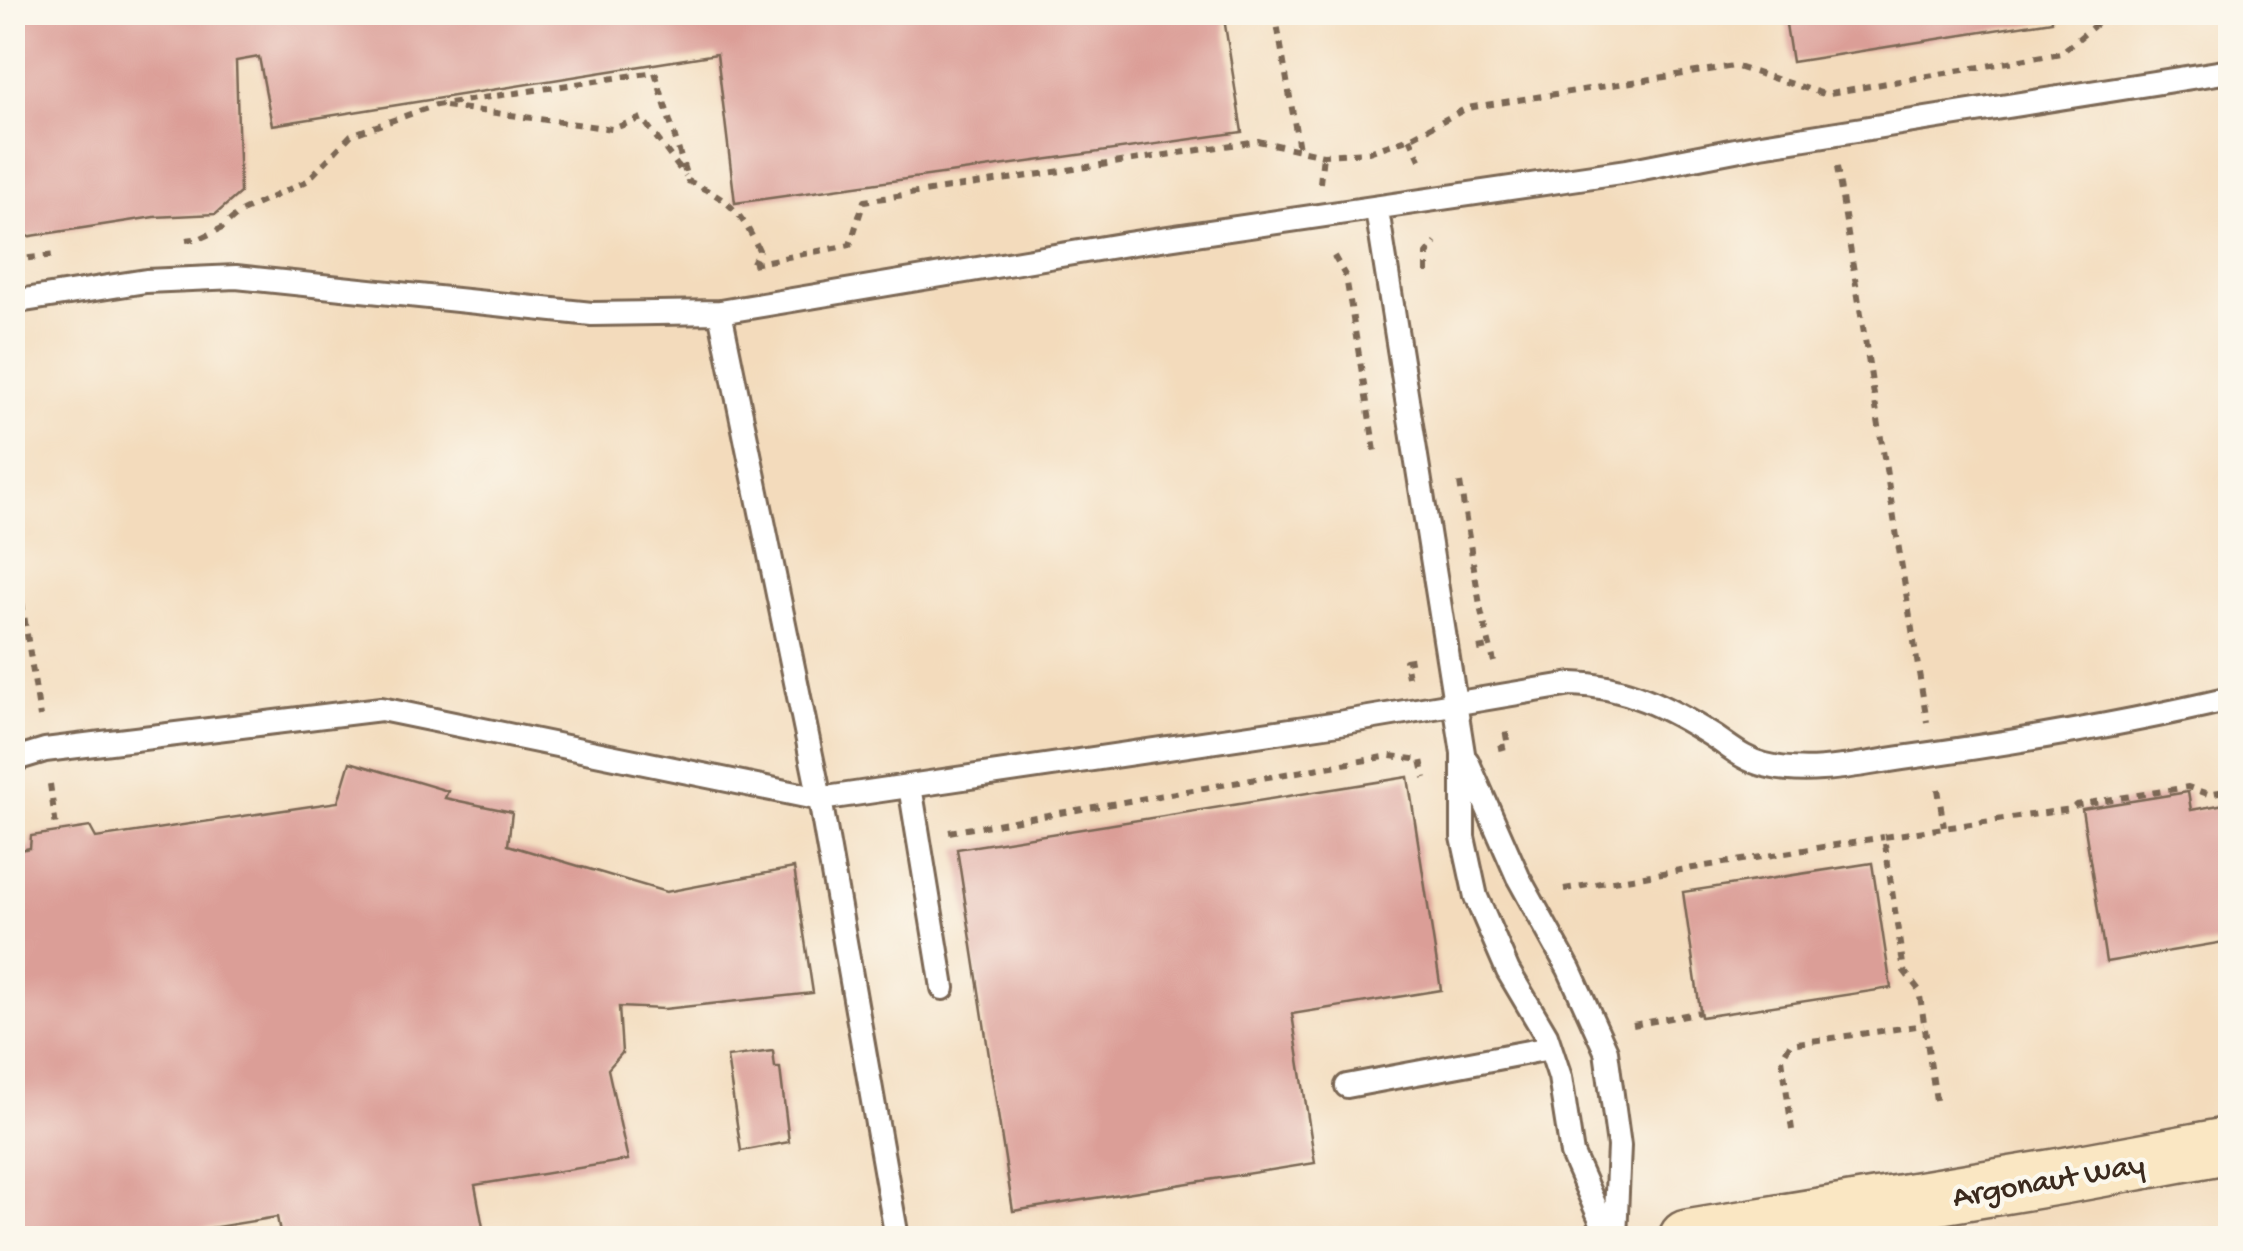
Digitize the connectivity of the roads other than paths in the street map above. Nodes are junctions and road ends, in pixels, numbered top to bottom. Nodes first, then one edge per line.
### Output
1 (2230, 71) edge
2 (1377, 210) junction
3 (12, 302) edge
4 (720, 312) junction
5 (2230, 699) edge
6 (1456, 703) junction
7 (1464, 754) junction
8 (12, 760) edge
9 (910, 786) junction
10 (820, 799) junction
11 (943, 988) dead end
12 (1550, 1048) junction
13 (1347, 1086) dead end
14 (2230, 1145) edge
15 (896, 1238) edge
16 (1612, 1238) edge
17 (1687, 1238) edge

1 - 2 lane
2 - 4 lane
2 - 6 lane
3 - 4 lane
4 - 10 lane
5 - 6 lane
6 - 7 lane
6 - 9 lane
7 - 12 lane
7 - 16 lane
8 - 10 lane
9 - 10 lane
9 - 11 lane
10 - 15 lane
12 - 13 lane
12 - 16 lane
14 - 17 street, Argonaut Way

